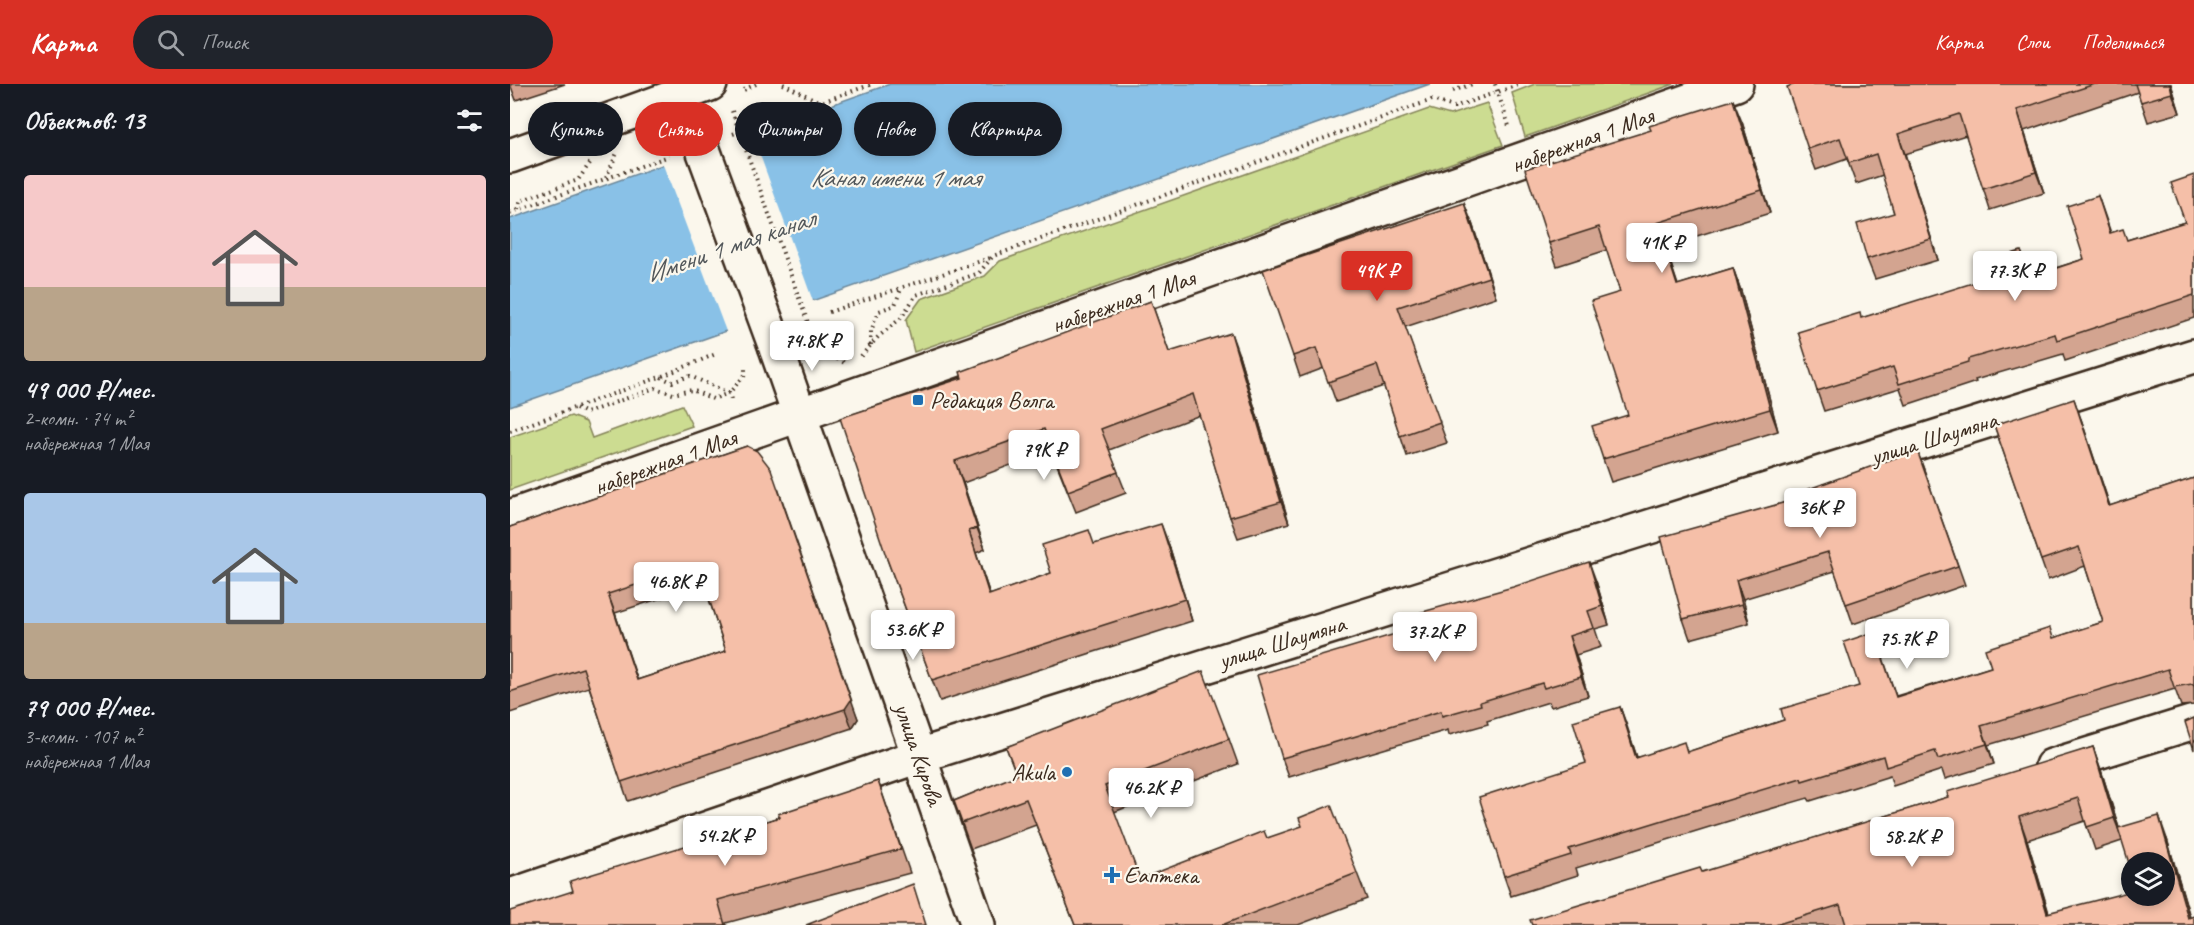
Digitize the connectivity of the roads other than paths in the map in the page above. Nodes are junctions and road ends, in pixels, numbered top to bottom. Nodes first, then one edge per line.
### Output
1 (1736, 84) edge
2 (691, 87) edge
3 (510, 156) edge
4 (2194, 356) edge
5 (800, 413) junction
6 (510, 517) edge
7 (2194, 722) edge
8 (919, 756) junction
9 (2023, 775) edge
10 (510, 896) edge
11 (978, 925) edge

1 - 5 main road, набережная 1 Мая
2 - 3 main road
2 - 5 main road, улица Кирова, bridge
4 - 8 main road, улица Шаумяна
5 - 6 main road, набережная 1 Мая
5 - 8 main road, улица Кирова
7 - 9 main road
8 - 10 main road, улица Шаумяна
8 - 11 main road, улица Кирова

